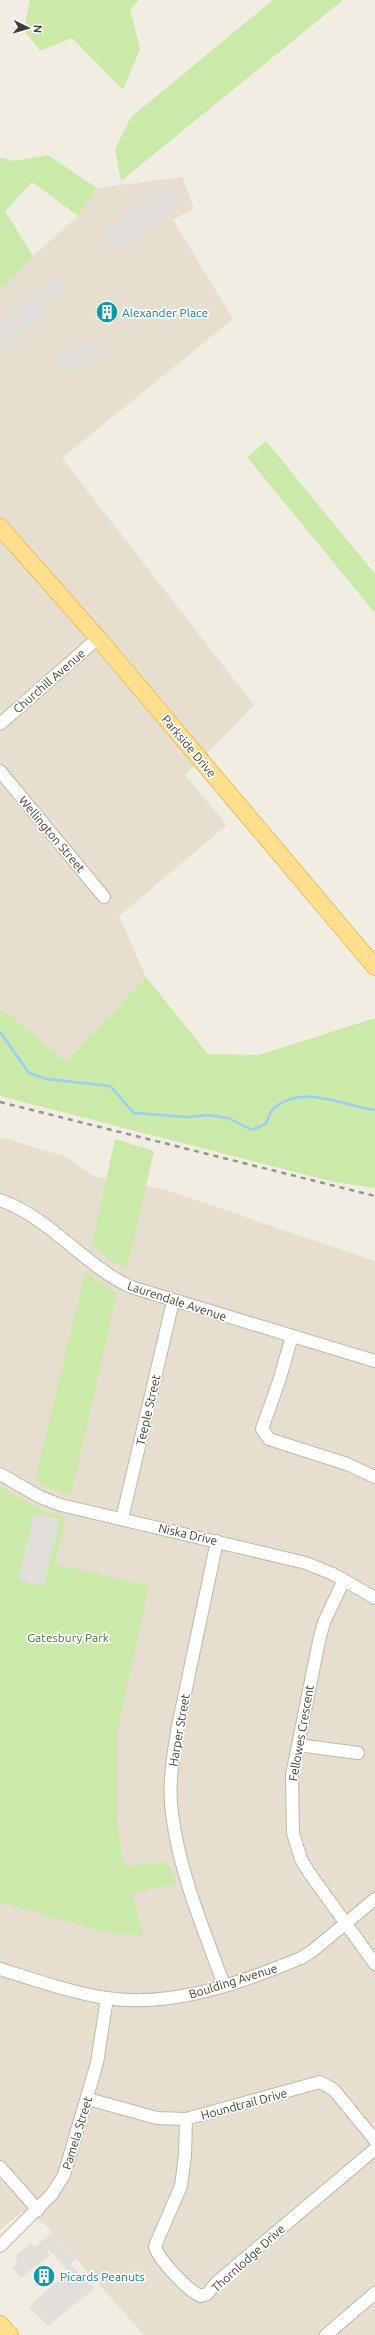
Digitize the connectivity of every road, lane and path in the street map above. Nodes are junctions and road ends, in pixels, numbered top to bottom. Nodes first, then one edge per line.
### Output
1 (0, 527) edge
2 (98, 638) junction
3 (0, 724) edge
4 (0, 771) edge
5 (104, 897) dead end
6 (375, 967) edge
7 (0, 1200) edge
8 (173, 1301) junction
9 (292, 1336) junction
10 (375, 1361) edge
11 (0, 1474) edge
12 (375, 1477) edge
13 (122, 1519) junction
14 (217, 1541) junction
15 (344, 1580) junction
16 (375, 1598) edge
17 (298, 1745) junction
18 (358, 1753) dead end
19 (375, 1899) edge
20 (345, 1924) junction
21 (375, 1964) edge
22 (0, 1970) edge
23 (224, 1985) junction
24 (107, 1998) junction
25 (88, 2099) junction
26 (186, 2119) junction
27 (375, 2140) edge
28 (375, 2149) edge
29 (0, 2167) edge
30 (38, 2210) junction
31 (0, 2246) edge
32 (375, 2293) edge
33 (0, 2324) edge
34 (10, 2335) edge
35 (326, 2335) edge

1 - 2 main road, Parkside Drive
2 - 3 street, Churchill Avenue
2 - 6 main road, Parkside Drive
4 - 5 street, Wellington Street
7 - 8 street, Laurendale Avenue
8 - 9 street, Laurendale Avenue
8 - 13 street, Teeple Street
9 - 10 street, Laurendale Avenue
9 - 12 street
11 - 13 street, Niska Drive
13 - 14 street, Niska Drive
14 - 15 street, Niska Drive
14 - 23 street, Harper Street
15 - 16 street, Niska Drive
15 - 17 street, Fellowes Crescent
17 - 18 street
17 - 20 street, Fellowes Crescent
19 - 20 street, Boulding Avenue
20 - 21 street, Fellowes Crescent
20 - 23 street, Boulding Avenue
22 - 24 street, Boulding Avenue
23 - 24 street, Boulding Avenue
24 - 25 street, Pamela Street
25 - 26 street, Houndtrail Drive
25 - 30 street, Pamela Street
26 - 27 street, Houndtrail Drive
26 - 28 street, Thornlodge Drive
29 - 30 street
30 - 31 street, Pamela Street
32 - 35 street
33 - 34 main road

